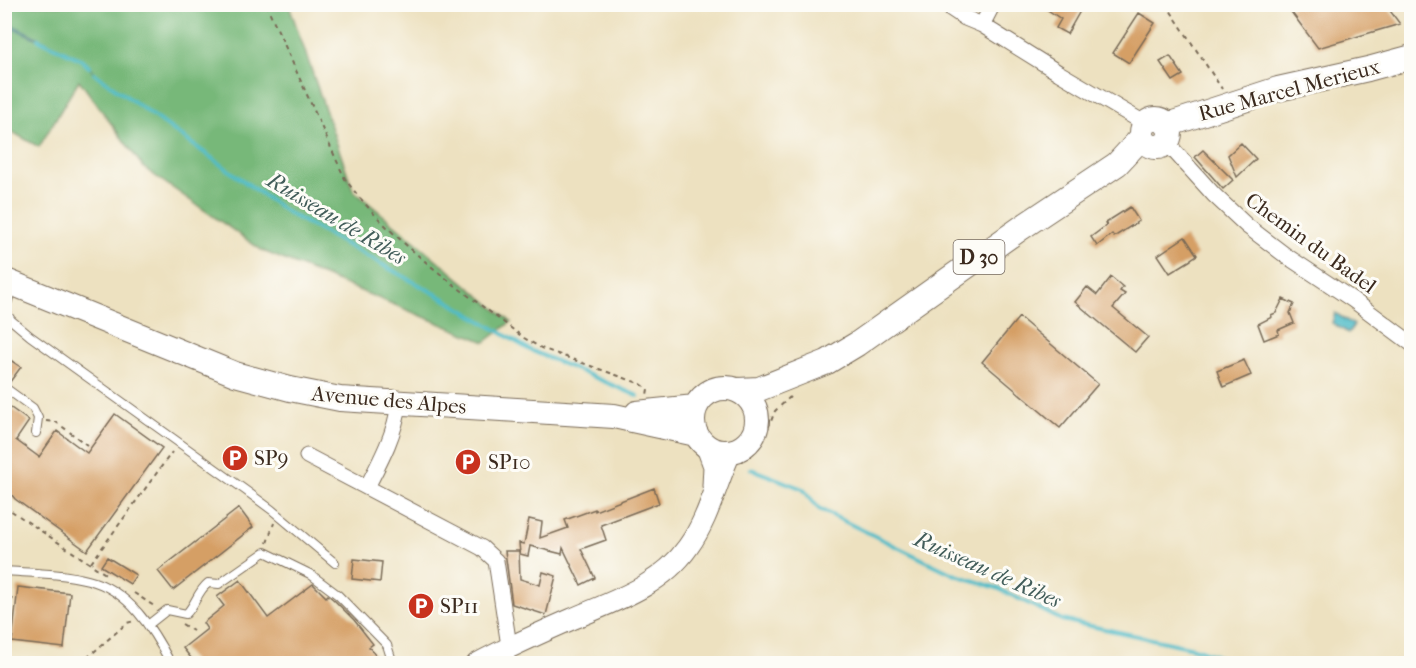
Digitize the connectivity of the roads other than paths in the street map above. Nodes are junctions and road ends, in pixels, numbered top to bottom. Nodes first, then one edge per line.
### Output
1 (944, 4) edge
2 (993, 4) edge
3 (982, 25) junction
4 (1412, 57) edge
5 (1155, 132) junction
6 (9, 282) edge
7 (5, 310) edge
8 (1412, 344) edge
9 (809, 369) junction
10 (4, 387) edge
11 (738, 390) junction
12 (399, 404) junction
13 (695, 407) junction
14 (614, 416) junction
15 (757, 417) junction
16 (36, 433) dead end
17 (702, 440) junction
18 (307, 456) dead end
19 (737, 456) junction
20 (367, 487) junction
21 (711, 504) junction
22 (335, 563) dead end
23 (4, 570) edge
24 (146, 622) junction
25 (509, 646) junction
26 (171, 663) edge
27 (393, 663) edge
28 (477, 663) edge

1 - 3 street, Chemin du Badel
2 - 3 street
3 - 5 street, Chemin du Badel
4 - 5 main road, Rue Marcel Merieux / D 30
5 - 8 street, Chemin du Badel
5 - 9 main road, Rue Marcel Merieux / D 30
6 - 7 lane
6 - 12 main road, Avenue des Alpes
7 - 22 lane
9 - 11 main road, Rue Marcel Merieux / D 30
9 - 15 main road, Rue Marcel Merieux / D 30
10 - 16 lane
11 - 13 main road
11 - 15 main road
12 - 14 main road, Avenue des Alpes
12 - 20 street
13 - 14 main road, Avenue des Alpes
13 - 17 main road
14 - 17 main road, Avenue des Alpes
15 - 19 main road
17 - 19 main road
17 - 21 main road
18 - 20 street
19 - 21 main road
20 - 25 street
21 - 25 main road
23 - 24 lane
24 - 26 lane
24 - 27 lane
25 - 28 main road

